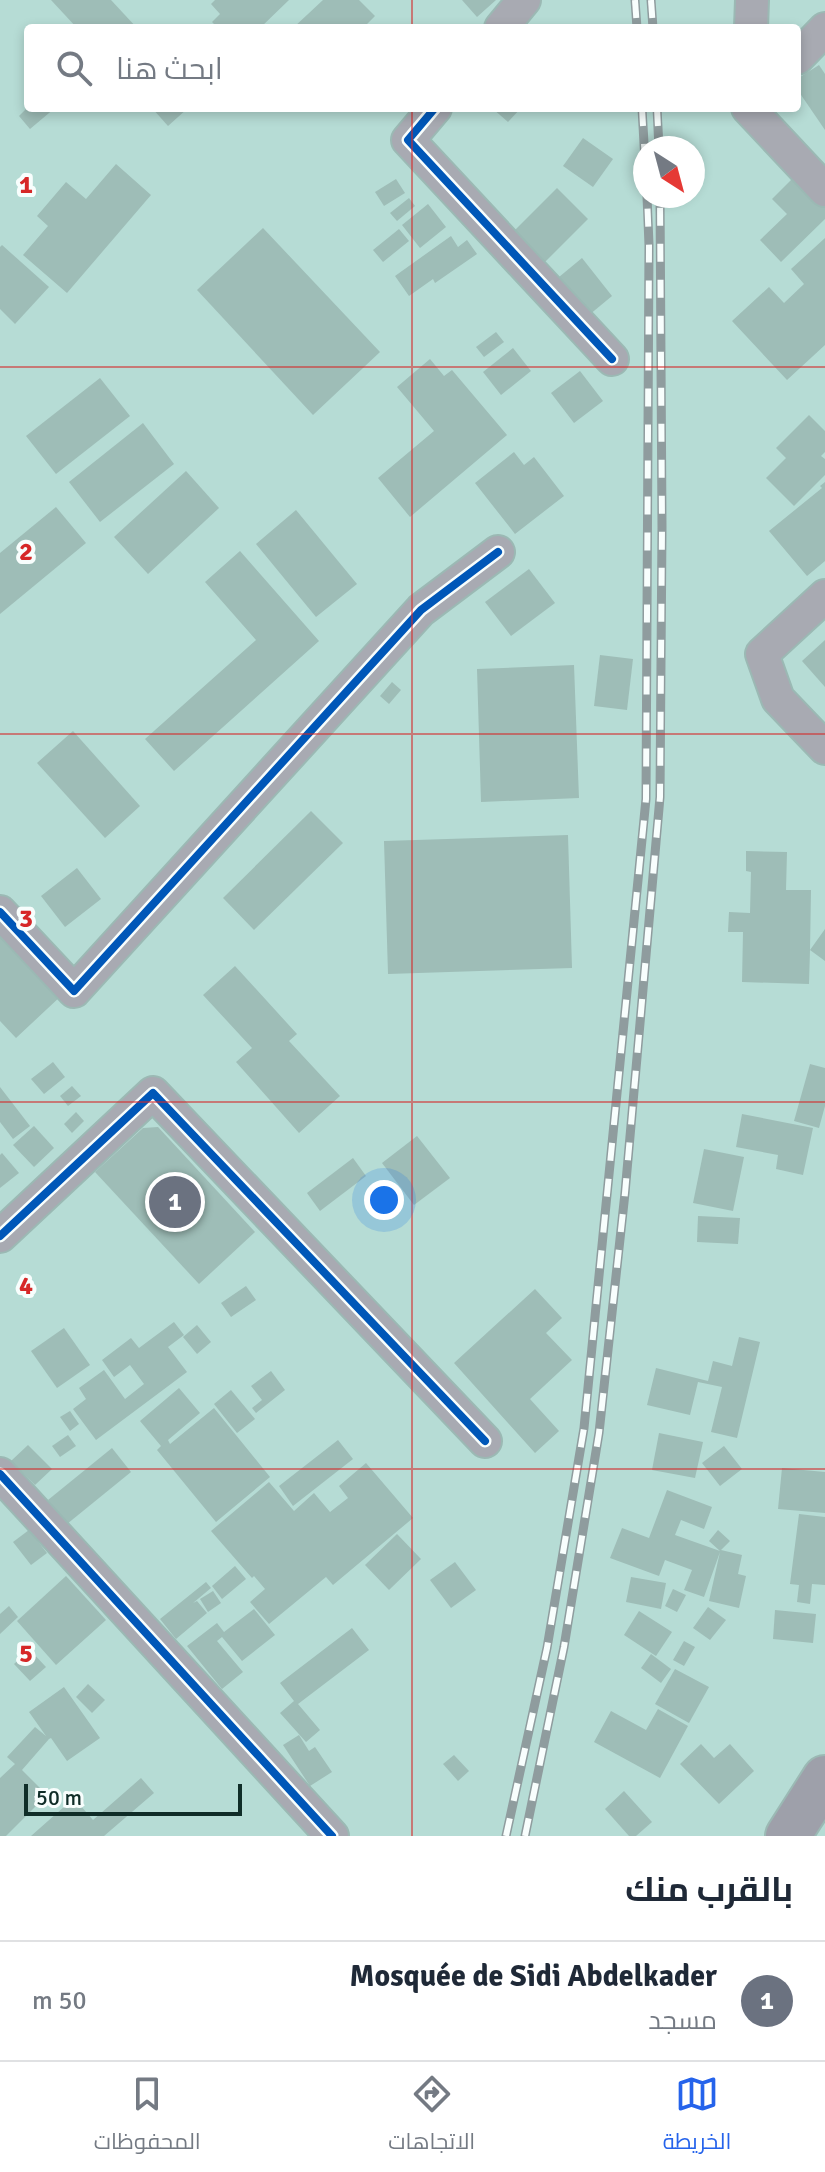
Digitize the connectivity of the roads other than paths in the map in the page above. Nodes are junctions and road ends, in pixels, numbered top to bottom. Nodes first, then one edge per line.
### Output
1 (524, 0) edge
2 (752, 0) edge
3 (504, 24) edge
4 (751, 24) edge
5 (825, 29) edge
6 (801, 54) edge
7 (432, 112) edge
8 (752, 112) edge
9 (825, 190) edge
10 (612, 359) dead end
11 (498, 552) dead end
12 (825, 596) edge
13 (825, 748) edge
14 (0, 912) edge
15 (0, 1236) edge
16 (485, 1441) dead end
17 (0, 1474) edge
18 (825, 1778) edge
19 (332, 1836) edge
20 (788, 1836) edge

1 - 3 street
2 - 4 street
5 - 6 street
7 - 10 street
8 - 9 street
11 - 14 street
12 - 13 street
15 - 16 street
17 - 19 street
18 - 20 main road

